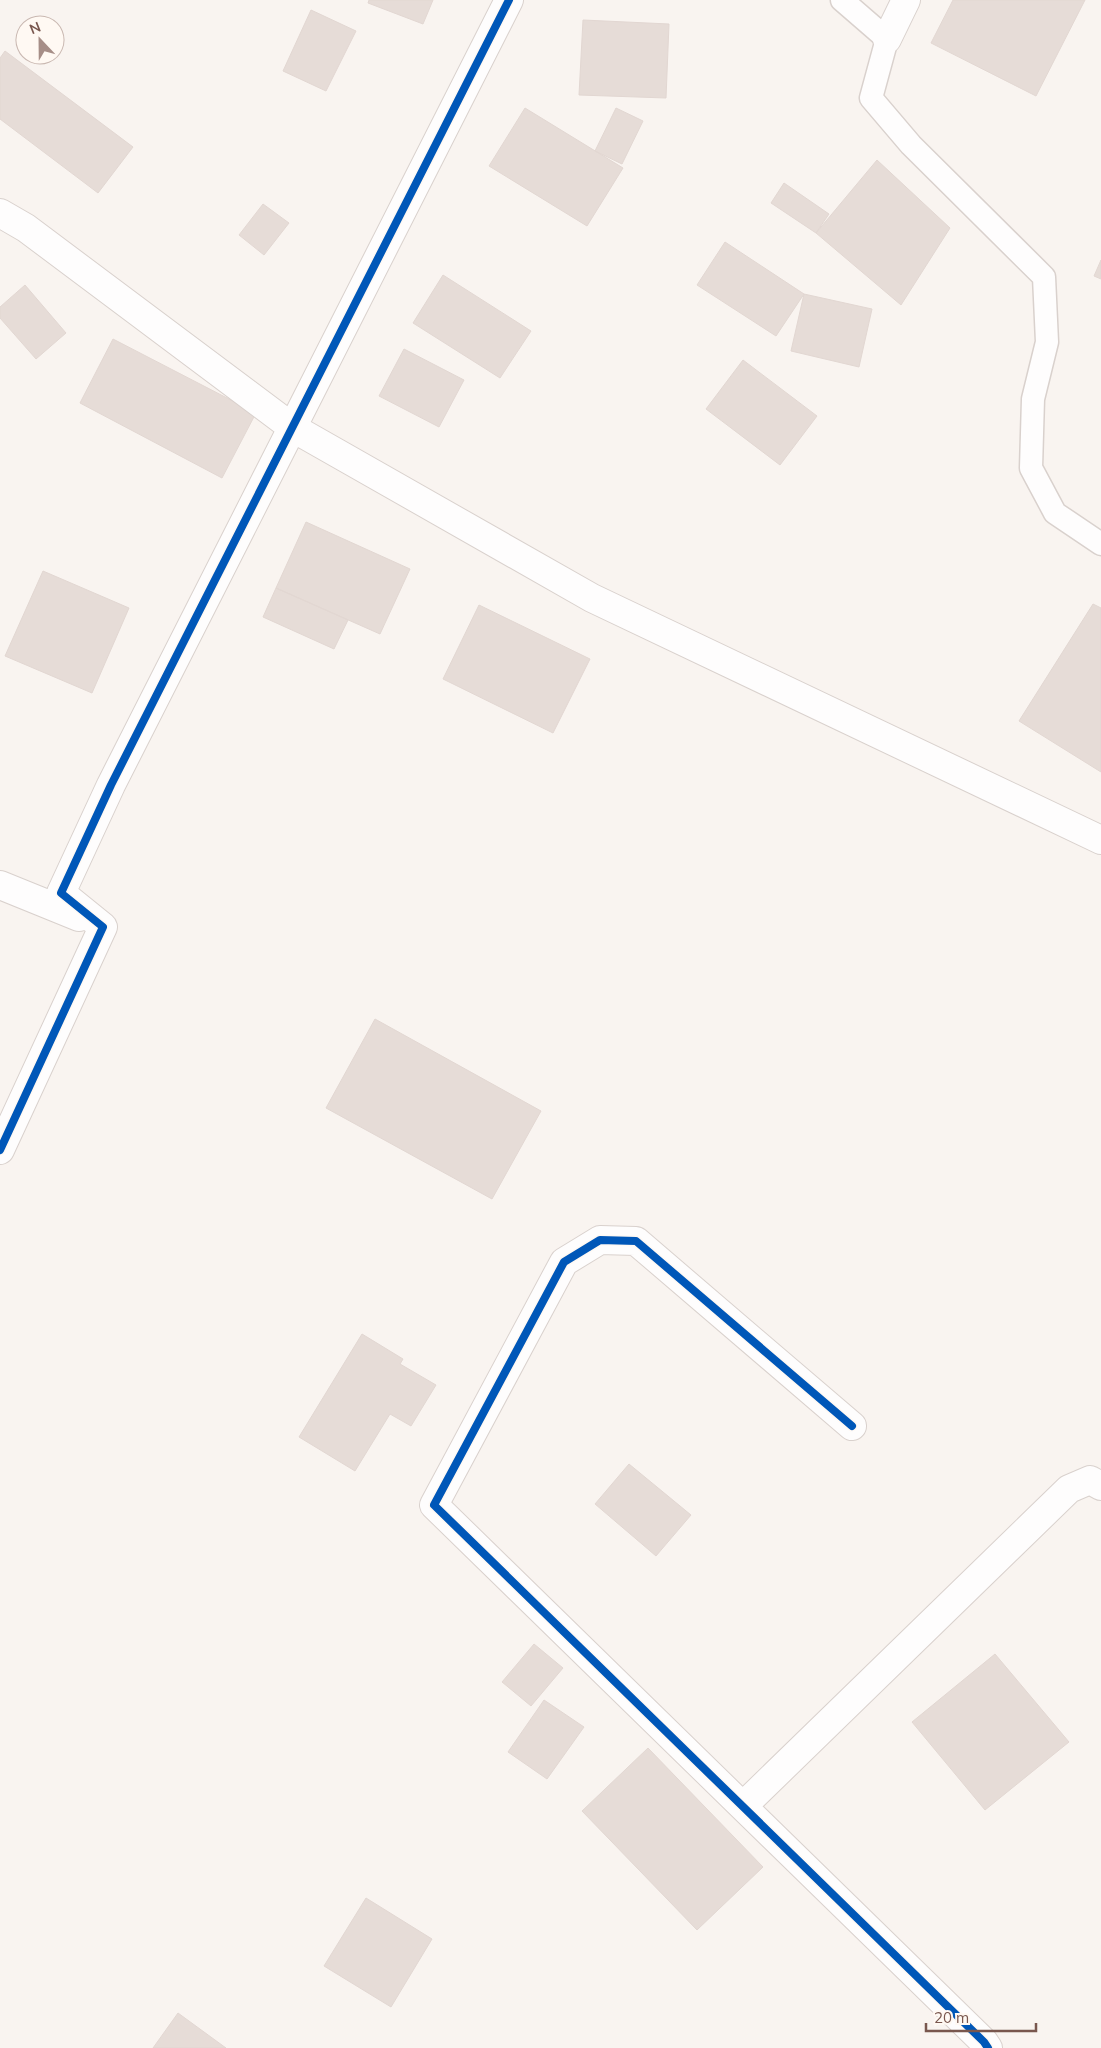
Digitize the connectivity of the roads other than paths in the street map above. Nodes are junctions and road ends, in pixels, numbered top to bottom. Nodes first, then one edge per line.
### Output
1 (509, 0) edge
2 (842, 0) edge
3 (906, 0) edge
4 (887, 39) junction
5 (0, 213) edge
6 (293, 428) junction
7 (1101, 544) edge
8 (1101, 840) edge
9 (0, 885) edge
10 (103, 927) junction
11 (0, 1150) edge
12 (852, 1426) dead end
13 (1101, 1486) edge
14 (743, 1806) junction
15 (988, 2048) edge

1 - 6 street
2 - 4 lane
3 - 4 street
4 - 7 lane
5 - 6 street
6 - 8 street
6 - 10 street
9 - 10 street
10 - 11 street
12 - 14 street
13 - 14 street
14 - 15 street

